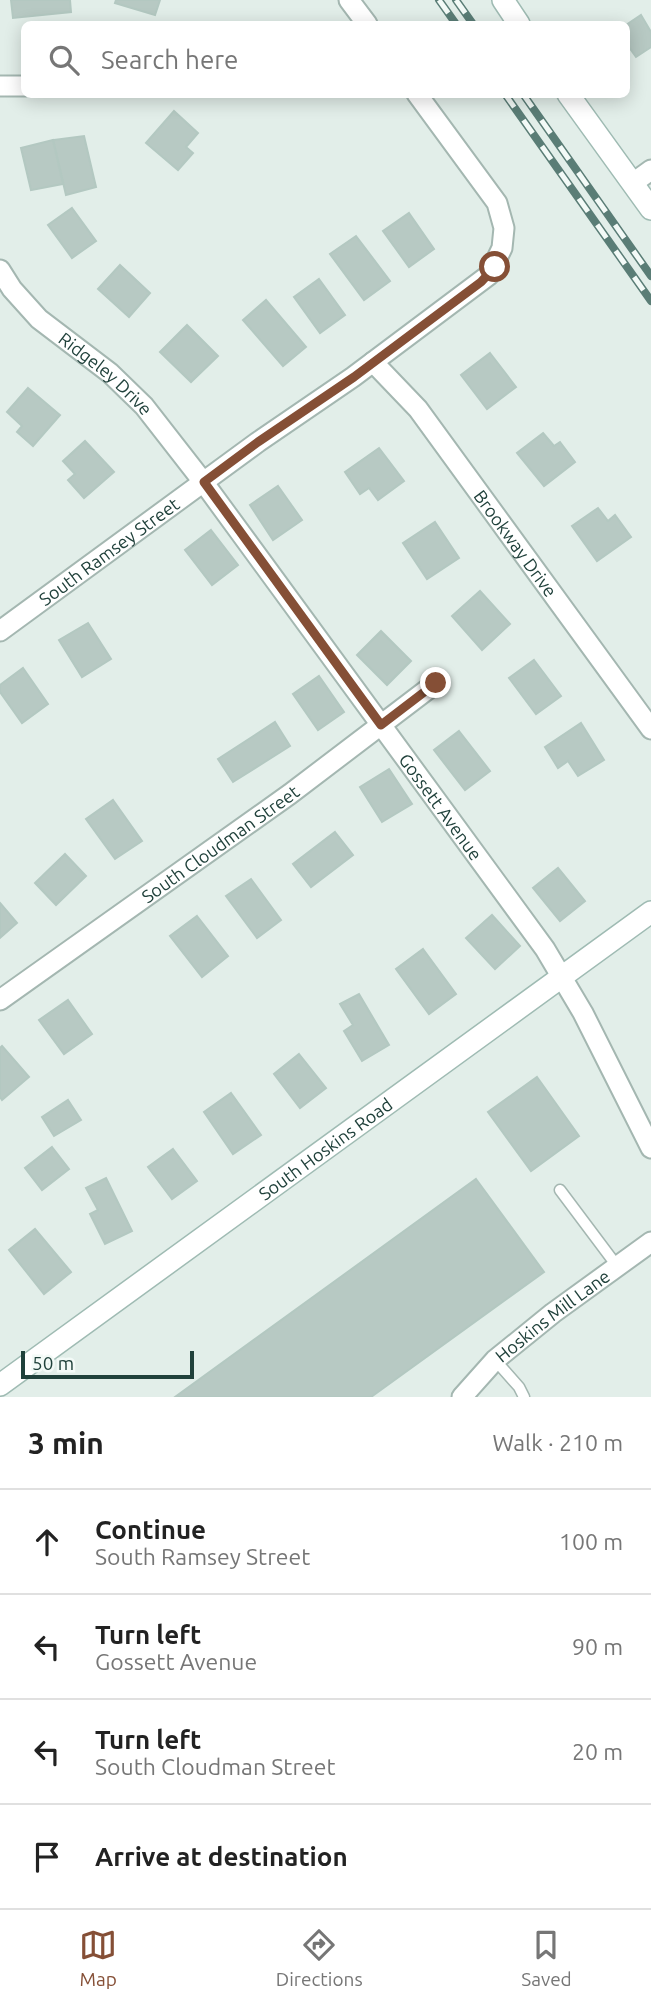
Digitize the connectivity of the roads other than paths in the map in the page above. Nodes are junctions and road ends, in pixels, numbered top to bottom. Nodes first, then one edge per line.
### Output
1 (349, 0) edge
2 (502, 0) edge
3 (364, 21) edge
4 (517, 21) edge
5 (0, 86) edge
6 (21, 86) edge
7 (420, 98) edge
8 (571, 98) edge
9 (651, 170) edge
10 (634, 183) junction
11 (651, 209) edge
12 (0, 270) edge
13 (373, 362) junction
14 (204, 482) junction
15 (0, 631) edge
16 (436, 683) dead end
17 (381, 725) junction
18 (651, 729) edge
19 (651, 912) edge
20 (561, 976) junction
21 (0, 1000) edge
22 (651, 1148) edge
23 (560, 1190) dead end
24 (651, 1242) edge
25 (617, 1266) junction
26 (495, 1360) junction
27 (0, 1385) edge
28 (462, 1397) edge
29 (524, 1397) edge

1 - 3 street
2 - 4 street
5 - 6 street
7 - 13 street, South Ramsey Street
8 - 10 street
9 - 10 street
10 - 11 street
12 - 14 street, Ridgeley Drive
13 - 14 street, South Ramsey Street
13 - 18 street, Brookway Drive
14 - 15 street, South Ramsey Street
14 - 17 street, Gossett Avenue
16 - 17 street, South Cloudman Street
17 - 20 street, Gossett Avenue
17 - 21 street, South Cloudman Street
19 - 20 street, South Hoskins Road
20 - 22 street, Gossett Avenue
20 - 27 street, South Hoskins Road
23 - 25 lane
24 - 25 street, Hoskins Mill Lane
25 - 26 street, Hoskins Mill Lane
26 - 28 street, Hoskins Mill Lane
26 - 29 lane

